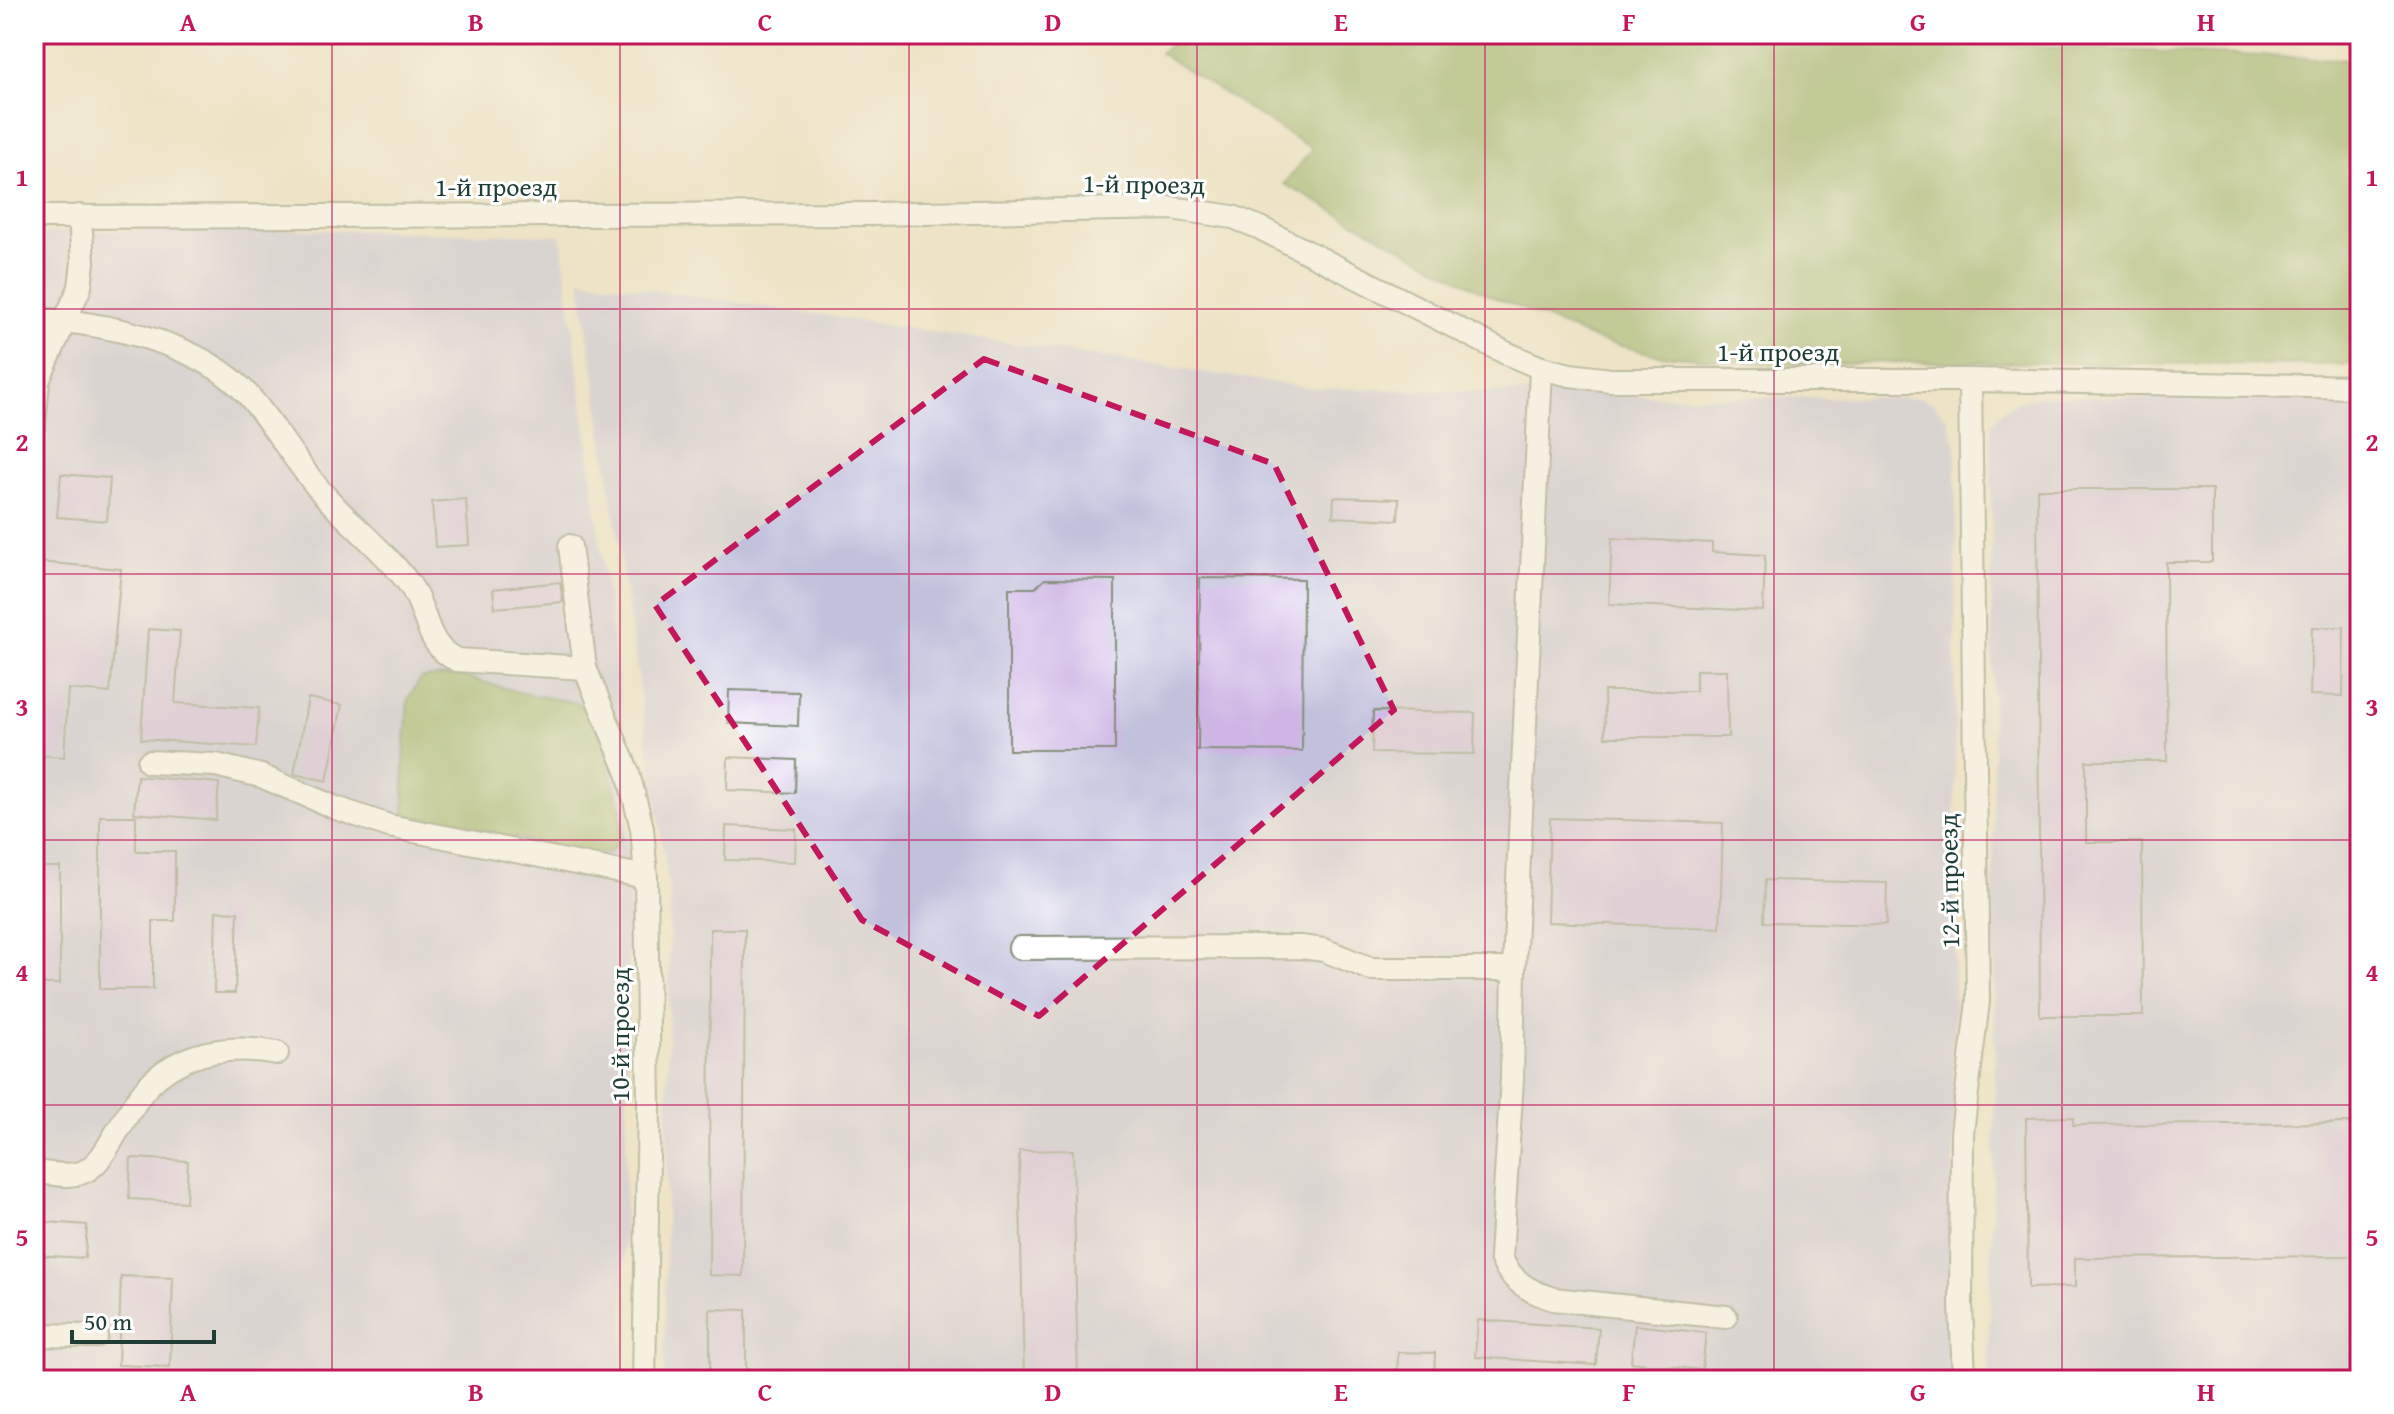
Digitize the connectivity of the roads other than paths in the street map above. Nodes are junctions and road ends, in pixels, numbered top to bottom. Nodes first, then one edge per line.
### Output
1 (80, 216) junction
2 (34, 217) edge
3 (34, 319) edge
4 (65, 320) junction
5 (1541, 368) junction
6 (1970, 380) junction
7 (2360, 387) edge
8 (34, 425) edge
9 (570, 546) dead end
10 (585, 668) junction
11 (149, 762) dead end
12 (646, 877) junction
13 (1020, 948) dead end
14 (1514, 969) junction
15 (277, 1053) dead end
16 (34, 1172) edge
17 (1726, 1317) dead end
18 (34, 1335) edge
19 (96, 1336) dead end
20 (644, 1380) edge
21 (1964, 1380) edge

1 - 2 street, 1-й проезд
1 - 4 street
1 - 5 street, 1-й проезд
3 - 4 street
4 - 8 street
4 - 10 street
5 - 6 street, 1-й проезд
5 - 14 street
6 - 7 street, 1-й проезд
6 - 21 street, 12-й проезд
9 - 10 street, 10-й проезд
10 - 12 street, 10-й проезд
11 - 12 street
12 - 20 street, 10-й проезд
13 - 14 street
14 - 17 street
15 - 16 street
18 - 19 street

